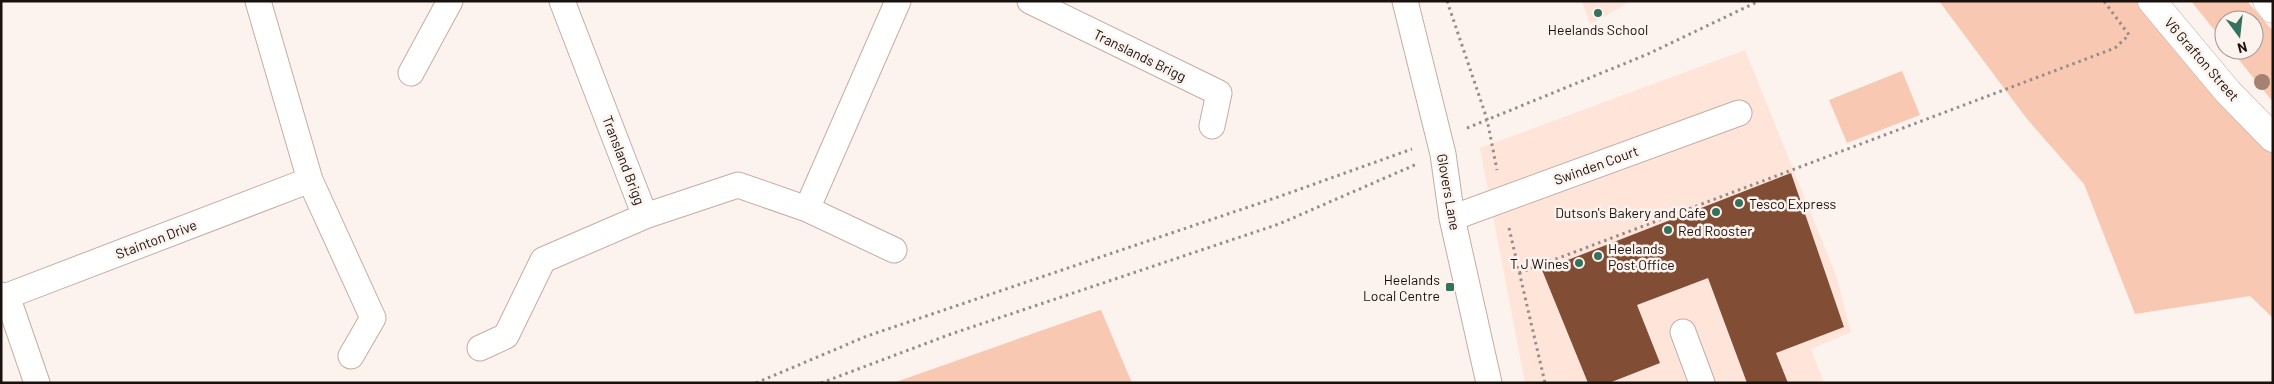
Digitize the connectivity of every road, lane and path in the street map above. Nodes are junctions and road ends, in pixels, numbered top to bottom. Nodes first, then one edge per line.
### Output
1 (258, 1) edge
2 (450, 1) edge
3 (562, 1) edge
4 (898, 1) edge
5 (1030, 1) edge
6 (1405, 1) edge
7 (1759, 1) edge
8 (2104, 1) edge
9 (2152, 1) edge
10 (2267, 1) edge
11 (2273, 9) edge
12 (411, 73) dead end
13 (1739, 113) dead end
14 (1212, 126) dead end
15 (2273, 138) edge
16 (1441, 146) junction
17 (310, 180) junction
18 (806, 210) junction
19 (645, 216) junction
20 (1452, 218) junction
21 (894, 250) dead end
22 (1519, 273) dead end
23 (4, 296) edge
24 (1683, 332) dead end
25 (480, 348) dead end
26 (351, 356) dead end
27 (37, 383) edge
28 (756, 383) edge
29 (821, 383) edge
30 (1489, 383) edge
31 (1702, 383) edge

1 - 17 street
2 - 12 street
3 - 19 street, Transland Brigg
4 - 18 street
5 - 14 street, Translands Brigg
6 - 16 street, Glovers Lane
7 - 16 path
8 - 22 path
9 - 15 street, V6 Grafton Street
10 - 11 street
13 - 20 street, Swinden Court
16 - 20 street, Glovers Lane
16 - 28 path
16 - 29 path
17 - 23 street, Stainton Drive
17 - 26 street
18 - 19 street, Transland Brigg
18 - 21 street, Transland Brigg
19 - 25 street
20 - 30 street, Glovers Lane
23 - 27 street
24 - 31 street

